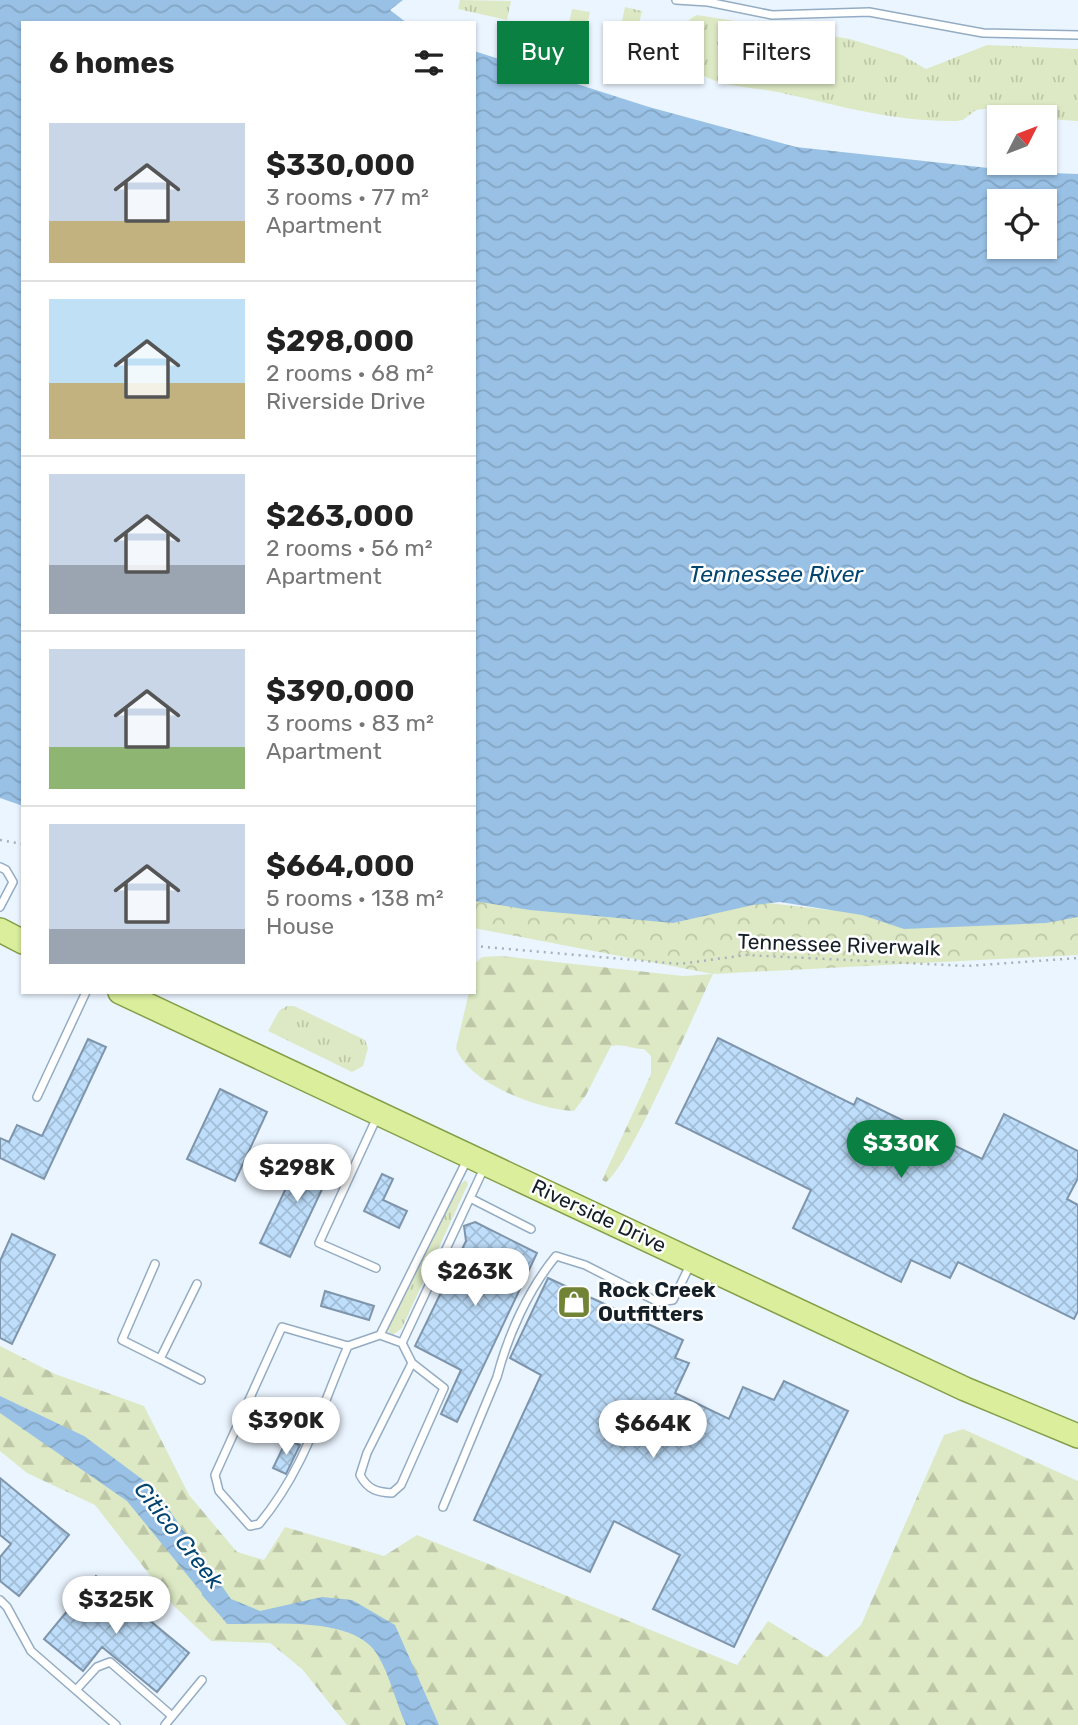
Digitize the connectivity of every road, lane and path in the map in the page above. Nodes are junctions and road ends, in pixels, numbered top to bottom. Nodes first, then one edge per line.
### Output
1 (676, 0) edge
2 (1078, 35) edge
3 (0, 840) edge
4 (21, 844) edge
5 (0, 867) edge
6 (0, 907) edge
7 (0, 930) edge
8 (21, 941) edge
9 (476, 946) edge
10 (1078, 958) edge
11 (85, 994) edge
12 (124, 994) edge
13 (37, 1097) dead end
14 (379, 1113) junction
15 (478, 1159) junction
16 (470, 1198) junction
17 (531, 1229) dead end
18 (693, 1260) junction
19 (155, 1264) dead end
20 (376, 1268) dead end
21 (197, 1284) dead end
22 (380, 1335) junction
23 (402, 1343) junction
24 (348, 1346) junction
25 (160, 1359) junction
26 (412, 1363) junction
27 (201, 1380) dead end
28 (1078, 1436) edge
29 (443, 1507) dead end
30 (0, 1600) edge
31 (202, 1680) dead end
32 (76, 1690) junction
33 (172, 1716) junction
34 (116, 1725) edge
35 (165, 1725) edge

1 - 2 lane
3 - 4 path
5 - 6 lane
7 - 8 main road
9 - 10 path, Tennessee Riverwalk
11 - 13 lane
12 - 14 main road, Riverside Drive
14 - 15 main road, Riverside Drive
14 - 20 lane
15 - 16 lane
15 - 18 main road, Riverside Drive
15 - 22 lane
16 - 17 lane
16 - 23 lane
18 - 28 main road, Riverside Drive
18 - 29 lane
19 - 25 lane
21 - 25 lane
22 - 23 lane
22 - 24 lane
23 - 26 lane
24 - 24 lane
25 - 27 lane
26 - 26 lane
30 - 32 lane
31 - 33 lane
32 - 33 lane
32 - 34 lane
33 - 35 lane

